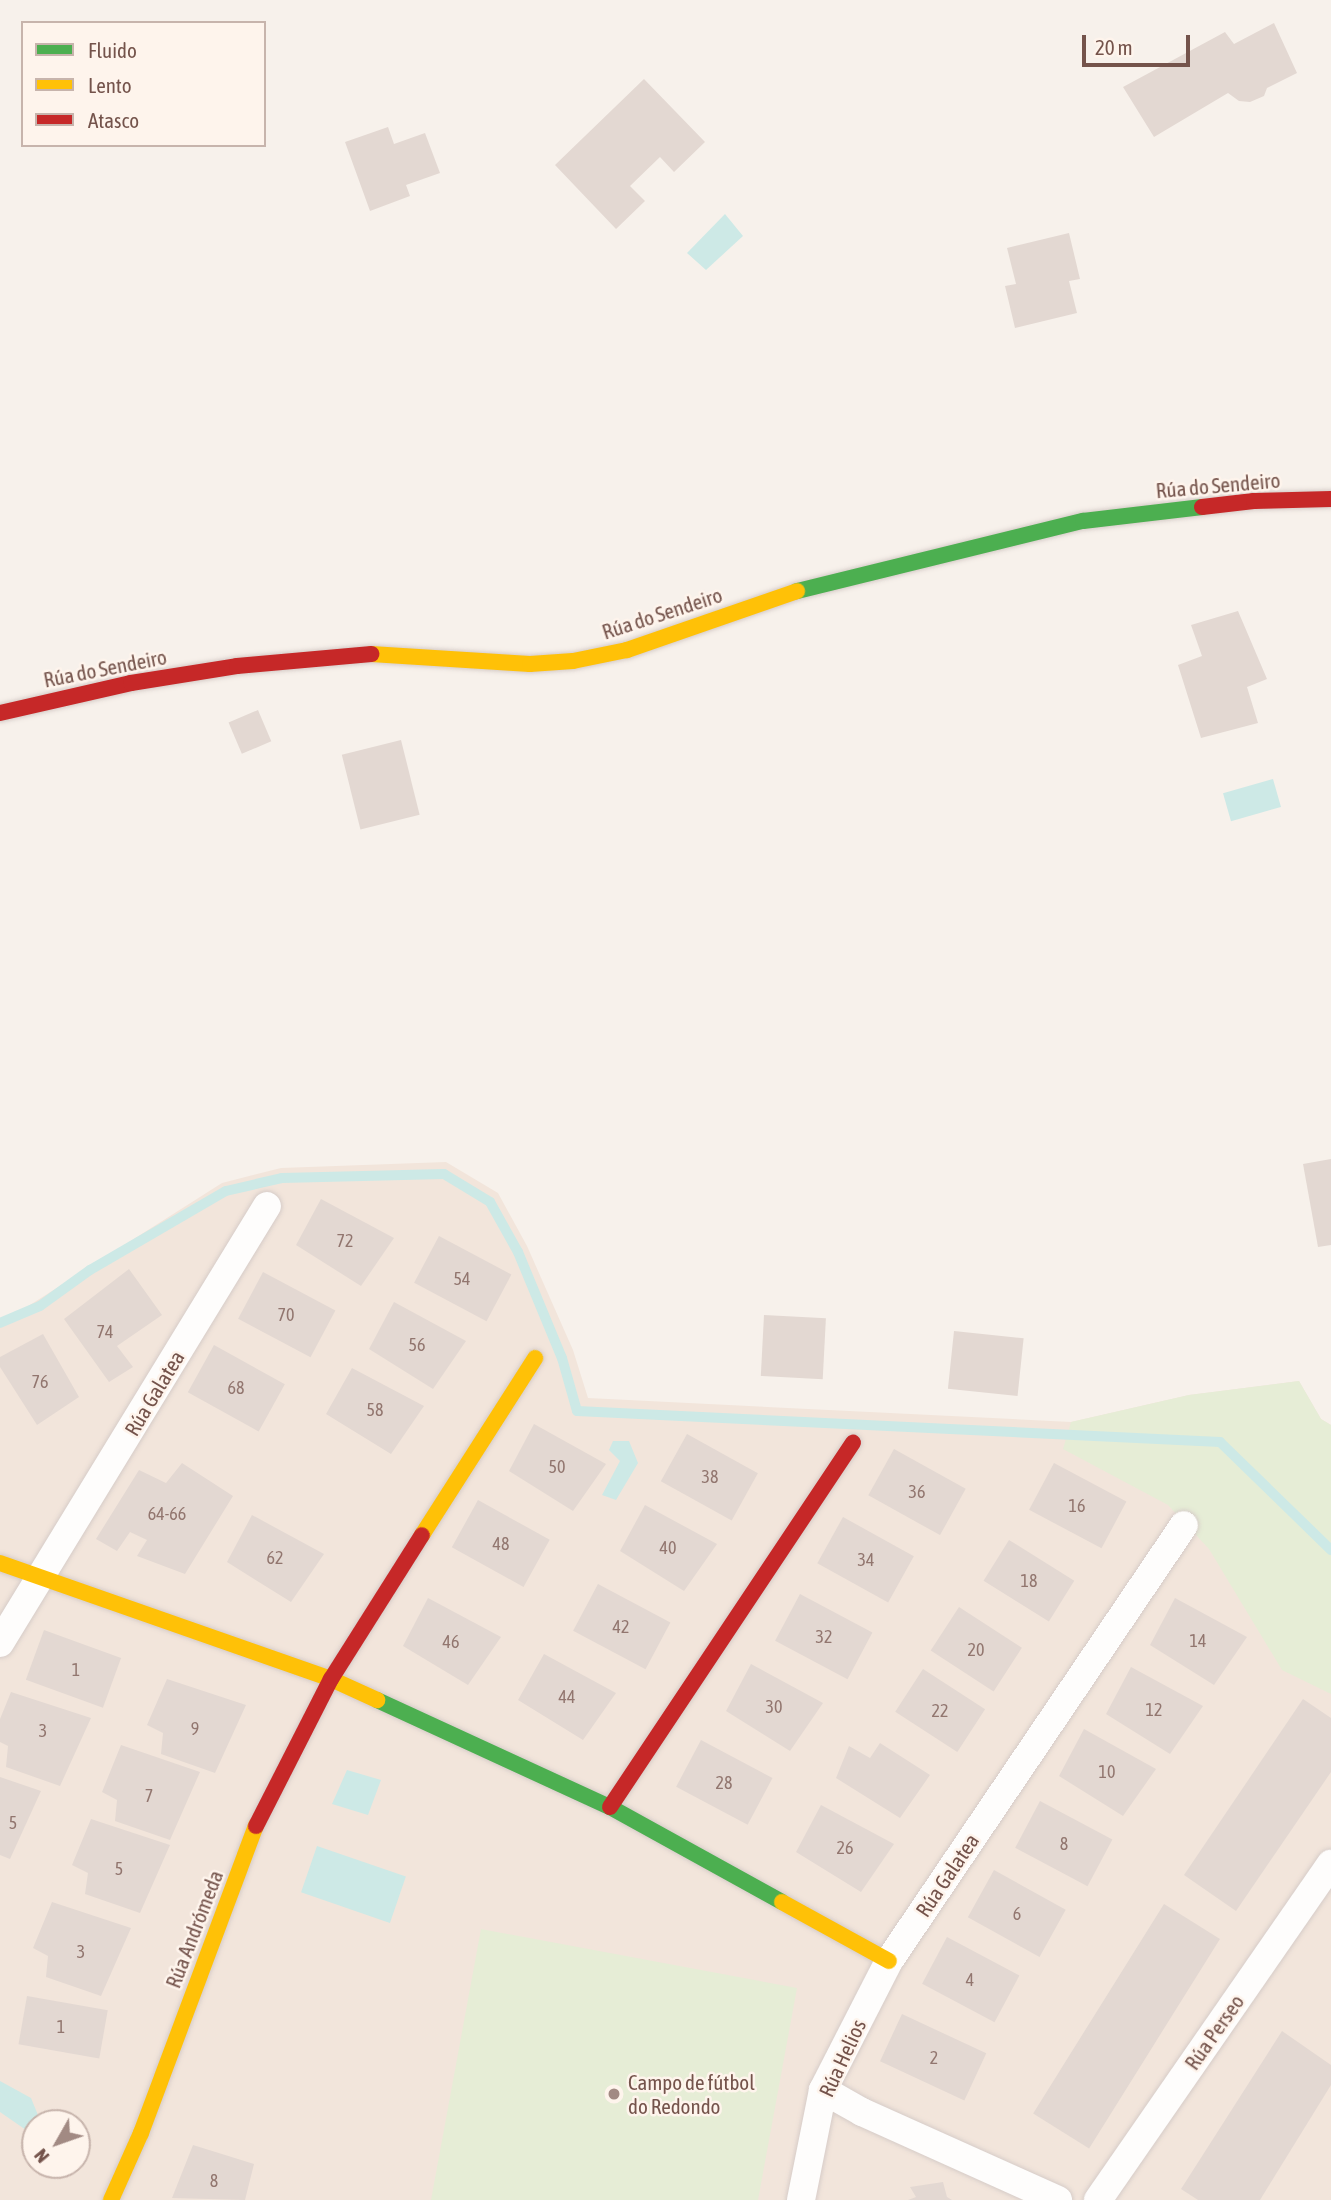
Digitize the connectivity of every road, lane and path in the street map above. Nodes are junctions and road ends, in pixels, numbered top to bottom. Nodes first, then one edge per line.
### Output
1 (1331, 499) edge
2 (0, 713) edge
3 (267, 1206) dead end
4 (535, 1358) dead end
5 (853, 1443) dead end
6 (1184, 1525) dead end
7 (0, 1563) edge
8 (40, 1579) junction
9 (0, 1643) edge
10 (331, 1679) junction
11 (610, 1807) junction
12 (1331, 1864) edge
13 (889, 1961) junction
14 (823, 2090) junction
15 (111, 2200) edge
16 (801, 2200) edge
17 (1058, 2200) edge
18 (1098, 2200) edge

1 - 2 street, Rúa do Sendeiro
3 - 8 street, Rúa Galatea
4 - 10 street
5 - 11 street
6 - 13 street, Rúa Galatea
7 - 8 street
8 - 9 street, Rúa Galatea
8 - 10 street
10 - 11 street
10 - 15 street, Rúa Andrómeda
11 - 13 street
12 - 18 street, Rúa Perseo
13 - 14 street, Rúa Helios
14 - 16 street, Rúa Helios
14 - 17 street

